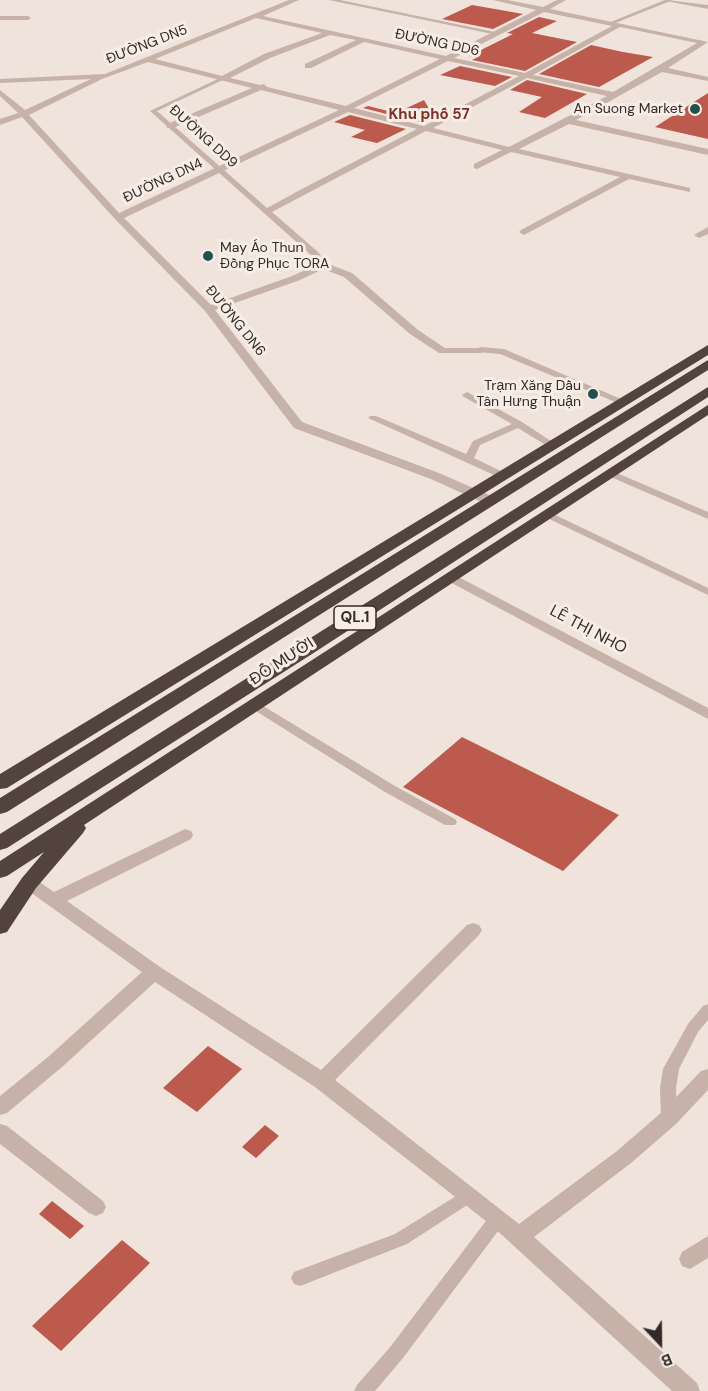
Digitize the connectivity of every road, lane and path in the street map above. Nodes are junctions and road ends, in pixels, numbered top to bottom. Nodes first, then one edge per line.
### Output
1 (295, 0) edge
2 (333, 0) edge
3 (497, 0) edge
4 (562, 0) edge
5 (671, 0) edge
6 (708, 7) edge
7 (546, 10) junction
8 (255, 16) junction
9 (0, 18) edge
10 (28, 18) dead end
11 (615, 24) junction
12 (328, 33) junction
13 (497, 33) junction
14 (363, 40) junction
15 (706, 42) edge
16 (444, 58) junction
17 (149, 60) junction
18 (308, 66) dead end
19 (661, 69) junction
20 (106, 76) junction
21 (525, 76) junction
22 (224, 78) junction
23 (708, 79) edge
24 (277, 80) dead end
25 (0, 81) edge
26 (262, 87) junction
27 (0, 92) edge
28 (614, 96) junction
29 (349, 108) junction
30 (24, 114) junction
31 (568, 121) junction
32 (0, 122) edge
33 (170, 126) junction
34 (426, 127) junction
35 (512, 150) junction
36 (708, 152) edge
37 (477, 166) dead end
38 (219, 169) junction
39 (627, 177) junction
40 (687, 190) dead end
41 (303, 192) joint
42 (267, 211) junction
43 (118, 217) junction
44 (524, 232) dead end
45 (323, 265) junction
46 (209, 309) junction
47 (708, 349) edge
48 (481, 351) joint
49 (708, 364) edge
50 (708, 391) edge
51 (467, 395) dead end
52 (623, 402) junction
53 (708, 409) edge
54 (373, 418) dead end
55 (519, 424) junction
56 (552, 445) junction
57 (469, 459) junction
58 (610, 473) junction
59 (503, 476) junction
60 (475, 493) junction
61 (491, 501) junction
62 (547, 514) junction
63 (708, 516) edge
64 (434, 568) junction
65 (451, 578) junction
66 (708, 592) edge
67 (255, 705) junction
68 (708, 714) edge
69 (151, 748) junction
70 (0, 783) edge
71 (0, 807) edge
72 (94, 809) junction
73 (450, 822) dead end
74 (185, 835) dead end
75 (0, 842) edge
76 (0, 871) edge
77 (29, 883) junction
78 (53, 900) junction
79 (0, 926) edge
80 (473, 930) dead end
81 (154, 972) junction
82 (708, 1010) edge
83 (708, 1077) edge
84 (322, 1081) junction
85 (0, 1107) edge
86 (669, 1118) junction
87 (0, 1132) edge
88 (469, 1195) junction
89 (96, 1207) dead end
90 (498, 1218) junction
91 (518, 1237) junction
92 (708, 1245) edge
93 (690, 1259) dead end
94 (300, 1278) dead end
95 (363, 1391) edge
96 (689, 1391) edge

1 - 8 street, ĐƯỜNG DN5
2 - 13 lane
3 - 7 street
4 - 7 street
5 - 6 street
5 - 11 lane
7 - 11 street
7 - 13 street
8 - 12 street, ĐƯỜNG DD6
8 - 17 street, ĐƯỜNG DN5
9 - 10 lane
11 - 15 street
11 - 21 street
12 - 14 street, ĐƯỜNG DD6
12 - 22 street
13 - 16 street
14 - 16 street, ĐƯỜNG DD6
14 - 18 street
15 - 19 street
16 - 21 street, ĐƯỜNG DD6
16 - 29 street
17 - 20 street, ĐƯỜNG DN5
17 - 22 street
19 - 23 street
19 - 28 street
20 - 25 street, ĐƯỜNG DN5
20 - 30 street
21 - 28 street, ĐƯỜNG DD6
21 - 34 street
22 - 26 street
22 - 33 lane, ĐƯỜNG DD9
24 - 26 street
26 - 29 street
26 - 33 street
27 - 30 street, ĐƯỜNG DN6
28 - 31 street
29 - 34 street
29 - 38 street, ĐƯỜNG DN4
30 - 32 street
30 - 43 street, ĐƯỜNG DN6
31 - 35 street
31 - 36 street
33 - 38 lane, ĐƯỜNG DD9
34 - 35 street
34 - 41 street
35 - 37 street
35 - 39 street
38 - 42 lane, ĐƯỜNG DD9
38 - 43 street, ĐƯỜNG DN4
39 - 40 street
39 - 44 street
41 - 42 lane
42 - 45 lane, ĐƯỜNG DD9
43 - 46 street, ĐƯỜNG DN6
45 - 46 street
45 - 48 street
46 - 60 street, ĐƯỜNG DN6
47 - 52 highway, QL.1
48 - 52 lane
49 - 61 highway, ĐỖ MƯỜI / QL.1
50 - 64 highway, ĐỖ MƯỜI / QL.1
51 - 55 lane
52 - 56 highway, QL.1
53 - 58 highway, ĐỖ MƯỜI / QL.1
54 - 57 lane
55 - 56 lane
55 - 57 lane
56 - 59 highway, QL.1
57 - 59 lane
58 - 62 highway, ĐỖ MƯỜI / QL.1
58 - 63 lane
59 - 60 highway, QL.1
60 - 61 street, ĐƯỜNG DN6
60 - 70 highway, QL.1
61 - 71 highway, ĐỖ MƯỜI / QL.1
62 - 65 highway, ĐỖ MƯỜI / QL.1
62 - 66 lane
64 - 65 highway
64 - 69 highway, ĐỖ MƯỜI / QL.1
65 - 67 highway, ĐỖ MƯỜI / QL.1
65 - 68 street, LÊ THỊ NHO
67 - 72 highway, ĐỖ MƯỜI / QL.1
67 - 73 lane
69 - 72 highway
69 - 75 highway, ĐỖ MƯỜI / QL.1
72 - 75 highway
72 - 76 highway, ĐỖ MƯỜI / QL.1
72 - 77 highway
74 - 78 street
77 - 78 street
77 - 79 highway
78 - 81 street
80 - 84 street
81 - 84 street
81 - 85 street
82 - 86 lane
83 - 86 street
84 - 88 street
86 - 91 street
87 - 89 street
88 - 90 street
88 - 94 lane
90 - 91 street
90 - 95 lane
91 - 96 street
92 - 93 street

